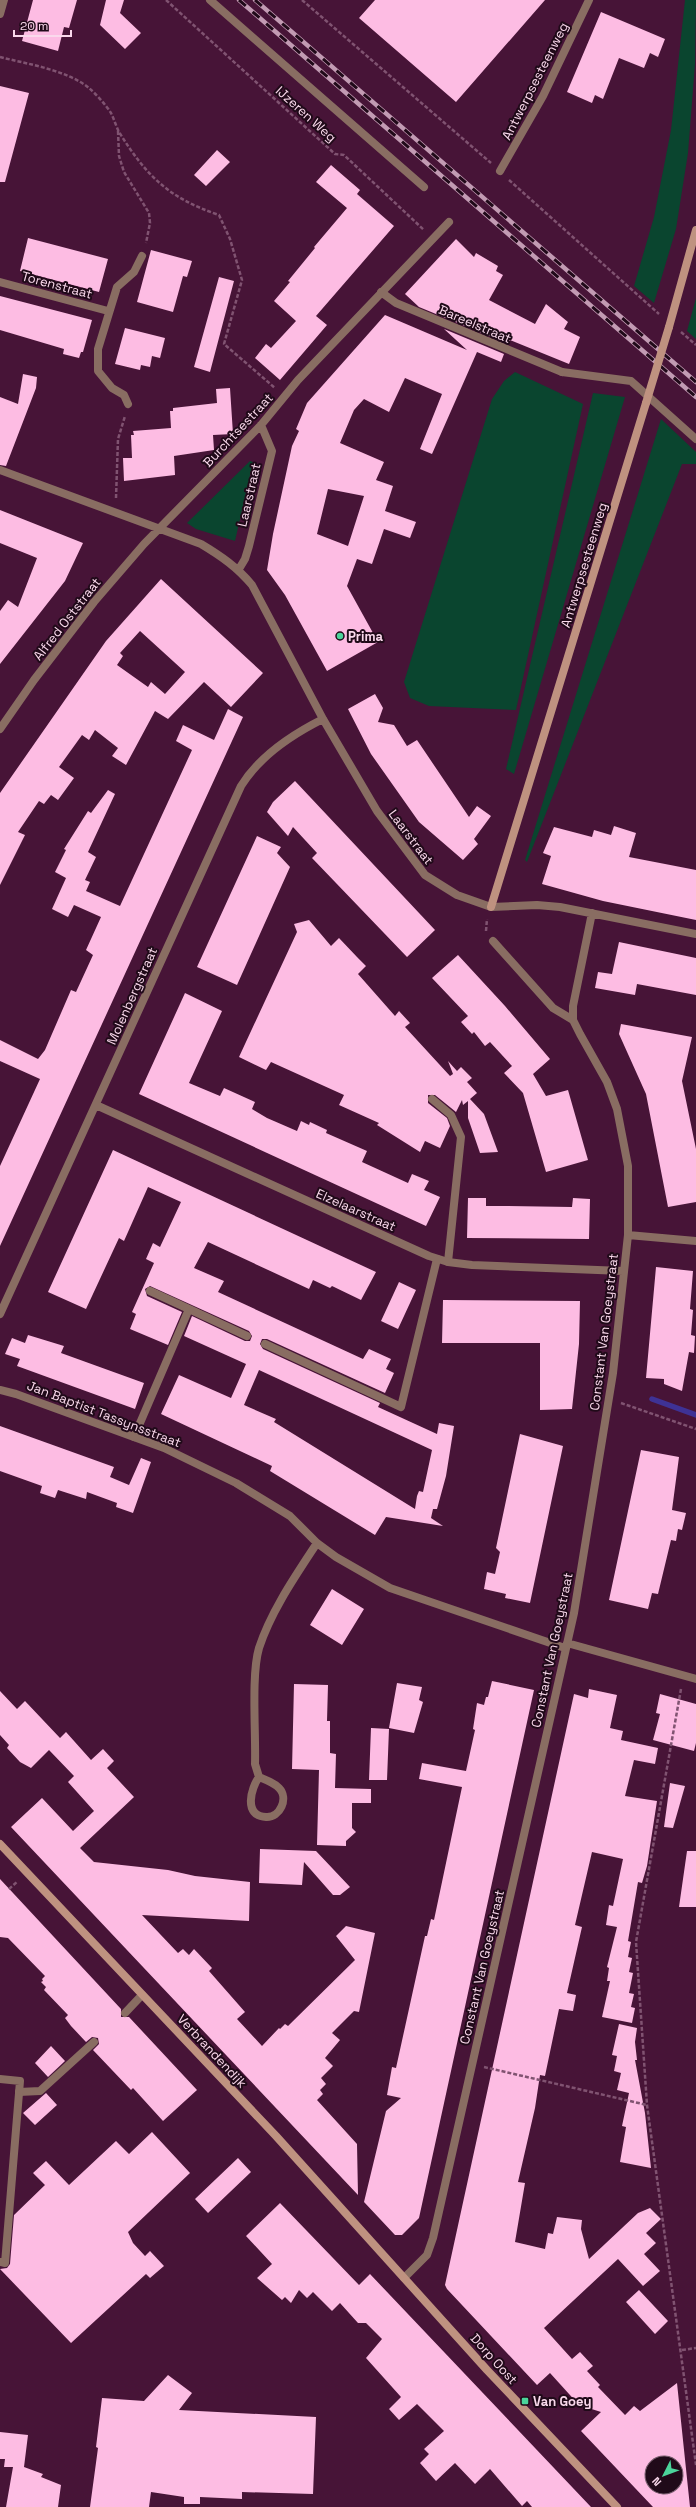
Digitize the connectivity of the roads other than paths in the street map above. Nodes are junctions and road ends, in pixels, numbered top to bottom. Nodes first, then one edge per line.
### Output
1 (4, 0) edge
2 (210, 0) edge
3 (589, 0) edge
4 (0, 14) edge
5 (500, 171) road end
6 (424, 187) dead end
7 (449, 222) dead end
8 (696, 230) edge
9 (142, 256) road end
10 (0, 282) edge
11 (381, 292) junction
12 (108, 311) junction
13 (128, 404) road end
14 (261, 425) junction
15 (696, 439) edge
16 (0, 470) edge
17 (160, 529) junction
18 (239, 569) junction
19 (323, 719) junction
20 (0, 729) edge
21 (491, 907) junction
22 (592, 913) junction
23 (696, 934) edge
24 (493, 940) road end
25 (574, 1020) junction
26 (432, 1099) dead end
27 (96, 1105) junction
28 (628, 1236) junction
29 (696, 1241) edge
30 (437, 1259) junction
31 (448, 1262) junction
32 (623, 1271) junction
33 (150, 1291) dead end
34 (189, 1308) junction
35 (0, 1314) edge
36 (248, 1336) dead end
37 (265, 1344) dead end
38 (0, 1390) edge
39 (134, 1437) junction
40 (317, 1543) junction
41 (566, 1646) junction
42 (696, 1679) edge
43 (259, 1777) junction
44 (0, 1844) edge
45 (142, 1995) junction
46 (125, 2013) dead end
47 (94, 2042) dead end
48 (0, 2079) edge
49 (19, 2092) junction
50 (0, 2262) edge
51 (404, 2278) junction
52 (616, 2507) edge

1 - 4 street
2 - 6 street
3 - 5 street, Antwerpsesteenweg
7 - 11 street, Burchtsestraat
8 - 21 main road, Antwerpsesteenweg, bridge
9 - 12 street
10 - 12 street, Torenstraat
11 - 14 street, Burchtsestraat
11 - 15 street, Bareelstraat
12 - 13 street
14 - 17 street, Burchtsestraat
14 - 18 street, Laarstraat
16 - 17 street
17 - 18 street, Laarstraat
17 - 20 street, Alfred Oststraat
18 - 19 street, Laarstraat
19 - 21 street, Laarstraat
19 - 27 street, Molenbergstraat
21 - 22 street, Laarstraat
22 - 23 street, Laarstraat
22 - 25 street, Constant Van Goeystraat
24 - 25 street
25 - 28 street, Constant Van Goeystraat
26 - 31 street
27 - 30 street, Elzelaarstraat
27 - 35 street, Molenbergstraat
28 - 29 street
28 - 32 street, Constant Van Goeystraat
30 - 31 street, Elzelaarstraat
30 - 37 street
31 - 32 street, Elzelaarstraat
32 - 41 street, Constant Van Goeystraat
33 - 34 street
34 - 36 street
34 - 39 street
38 - 39 street, Jan Baptist Tassynsstraat
39 - 40 street, Jan Baptist Tassynsstraat
40 - 41 street, Jan Baptist Tassynsstraat
40 - 43 street
41 - 42 street, Jan Baptist Tassynsstraat
41 - 51 street, Constant Van Goeystraat
43 - 43 street
44 - 45 main road, Verbrandendijk
45 - 46 street
45 - 51 main road, Verbrandendijk
47 - 49 street
48 - 49 street
49 - 50 street
51 - 52 main road, Dorp Oost

